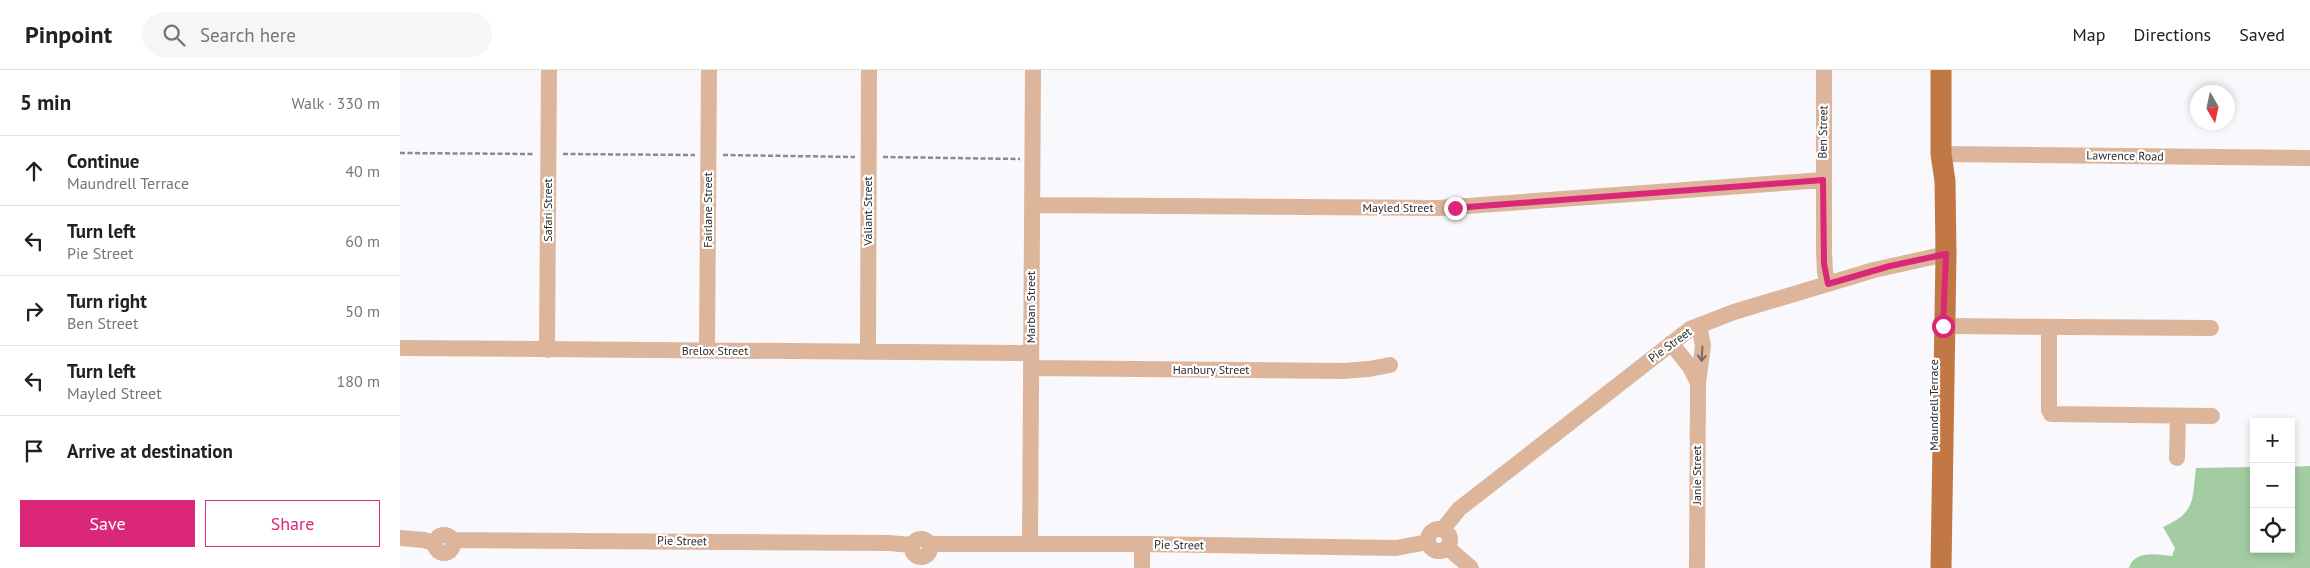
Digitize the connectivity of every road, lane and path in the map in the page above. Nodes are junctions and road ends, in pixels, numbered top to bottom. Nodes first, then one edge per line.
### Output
1 (549, 70) edge
2 (709, 70) edge
3 (869, 70) edge
4 (1032, 70) edge
5 (1824, 70) edge
6 (1941, 70) edge
7 (400, 153) edge
8 (540, 154) dead end
9 (557, 154) dead end
10 (1940, 154) junction
11 (701, 155) dead end
12 (716, 155) dead end
13 (861, 157) dead end
14 (876, 157) dead end
15 (2310, 158) edge
16 (1032, 160) junction
17 (1823, 180) junction
18 (1032, 205) junction
19 (1939, 255) junction
20 (1828, 284) junction
21 (1699, 325) junction
22 (1943, 326) junction
23 (2050, 327) junction
24 (2211, 328) dead end
25 (1671, 343) junction
26 (400, 348) edge
27 (547, 350) junction
28 (707, 350) junction
29 (868, 352) junction
30 (1031, 361) junction
31 (1390, 365) dead end
32 (1698, 383) junction
33 (2178, 416) junction
34 (2212, 416) dead end
35 (2177, 458) dead end
36 (1443, 529) junction
37 (400, 538) edge
38 (1428, 542) junction
39 (1030, 544) junction
40 (1142, 544) junction
41 (1446, 547) junction
42 (443, 551) edge
43 (920, 554) edge
44 (1142, 568) edge
45 (1471, 568) edge
46 (1697, 568) edge
47 (1932, 568) edge
48 (1940, 568) edge

1 - 27 street, Safari Street
2 - 28 street, Fairlane Street
3 - 29 street, Valiant Street
4 - 16 street, Marban Street
5 - 17 street, Ben Street
6 - 10 main road, Maundrell Terrace
7 - 8 path
9 - 11 path
10 - 15 street, Lawrence Road
10 - 19 main road, Maundrell Terrace
12 - 13 path
14 - 16 path
16 - 18 street, Marban Street
17 - 18 street, Mayled Street
17 - 20 street, Ben Street
18 - 30 street, Marban Street
19 - 20 street, Pie Street
19 - 22 main road, Maundrell Terrace
19 - 47 main road, Maundrell Terrace
20 - 21 street, Pie Street
21 - 25 street, Pie Street
21 -> 32 street, Janie Street
22 - 23 street
22 - 48 main road, Maundrell Terrace
23 - 24 street
23 - 33 street
25 - 32 street
25 - 36 street, Pie Street
26 - 27 street, Brelox Street
27 - 28 street, Brelox Street
28 - 29 street, Brelox Street
29 - 30 street, Brelox Street
30 - 31 street, Hanbury Street
30 - 39 street, Marban Street
32 - 46 street, Janie Street
33 - 34 street
33 - 35 street
36 - 38 street
36 - 41 street
37 - 42 street, Pie Street
38 - 40 street, Pie Street
38 - 41 street
39 - 40 street, Pie Street
39 - 43 street, Pie Street
40 - 44 street
41 - 45 street
42 - 43 street, Pie Street

